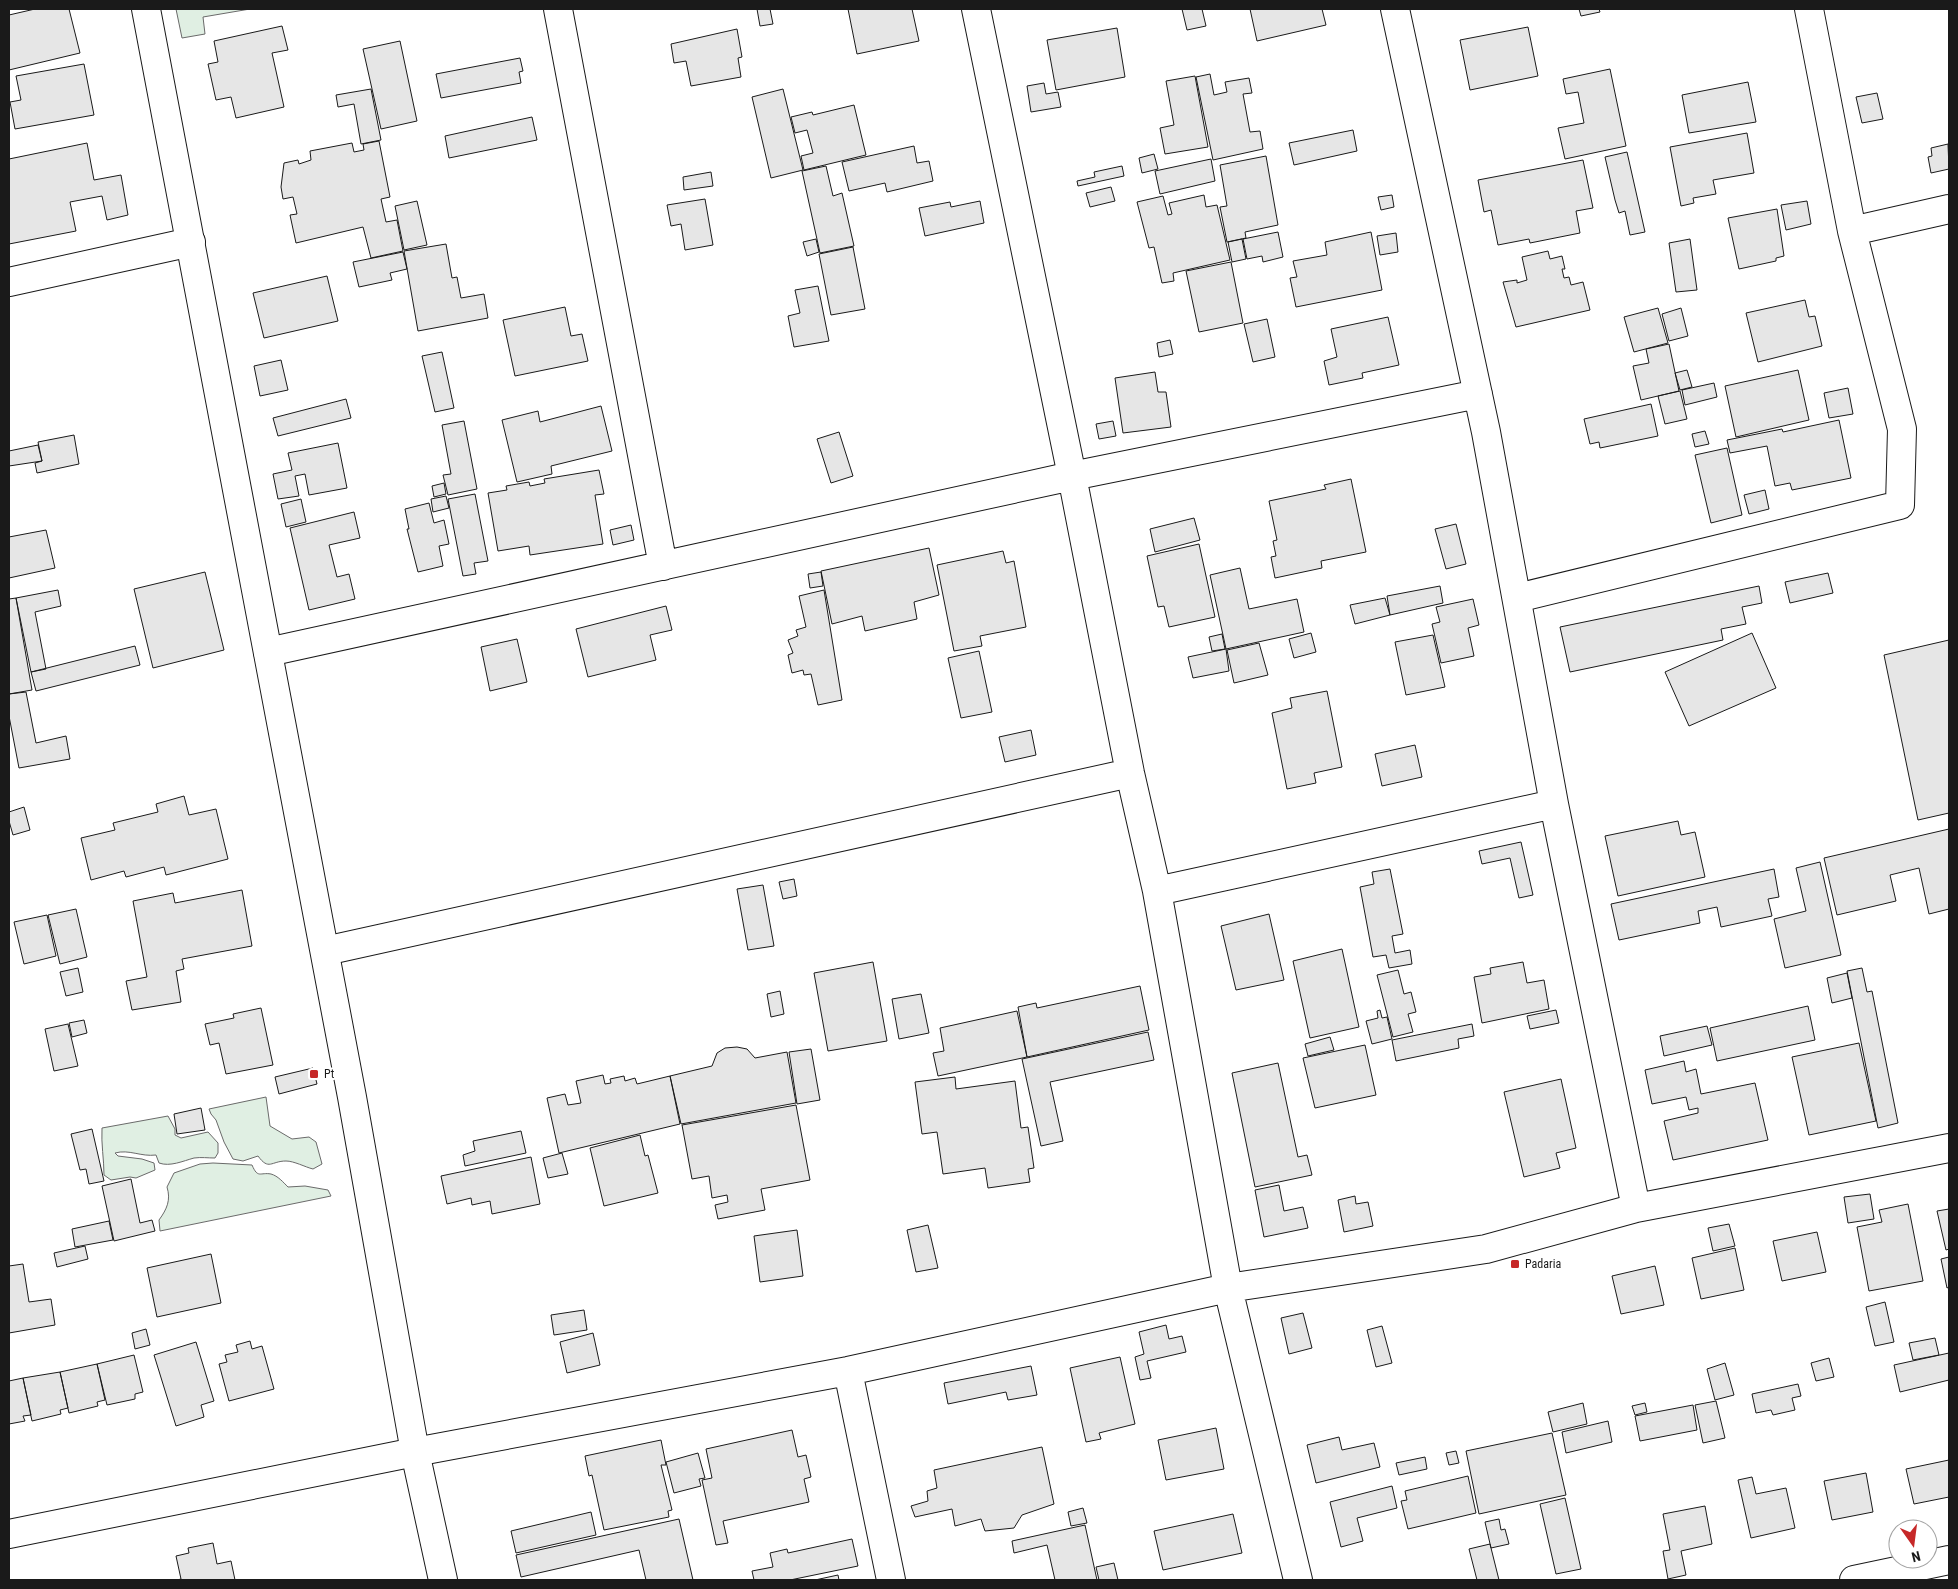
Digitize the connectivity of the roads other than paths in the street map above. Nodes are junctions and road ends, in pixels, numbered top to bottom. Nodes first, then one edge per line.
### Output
1 (146, 9) edge
2 (558, 9) edge
3 (976, 9) edge
4 (1395, 9) edge
5 (1809, 9) edge
6 (1949, 210) edge
7 (1852, 232) junction
8 (191, 242) junction
9 (9, 282) edge
10 (1478, 394) junction
11 (1072, 476) junction
12 (663, 566) junction
13 (1517, 598) junction
14 (268, 652) junction
15 (1130, 773) junction
16 (1554, 804) junction
17 (1157, 891) junction
18 (324, 951) junction
19 (1949, 1148) edge
20 (1636, 1208) junction
21 (1228, 1288) junction
22 (848, 1371) junction
23 (415, 1452) junction
24 (9, 1534) edge
25 (1949, 1560) edge
26 (443, 1580) edge
27 (891, 1580) edge
28 (1298, 1580) edge
29 (1854, 1580) edge

1 - 8 street
2 - 12 street
3 - 11 street
4 - 10 street
5 - 7 street
6 - 7 street
7 - 13 street
8 - 9 street
8 - 14 street
10 - 11 street
10 - 13 street
11 - 12 street
11 - 15 street
12 - 14 street
13 - 16 street
14 - 18 street
15 - 17 street
15 - 18 street
16 - 17 street
16 - 20 street
17 - 21 street
18 - 23 street
19 - 20 street
20 - 21 street
21 - 22 street
21 - 28 street
22 - 23 street
22 - 27 street
23 - 24 street
23 - 26 street
25 - 29 street

